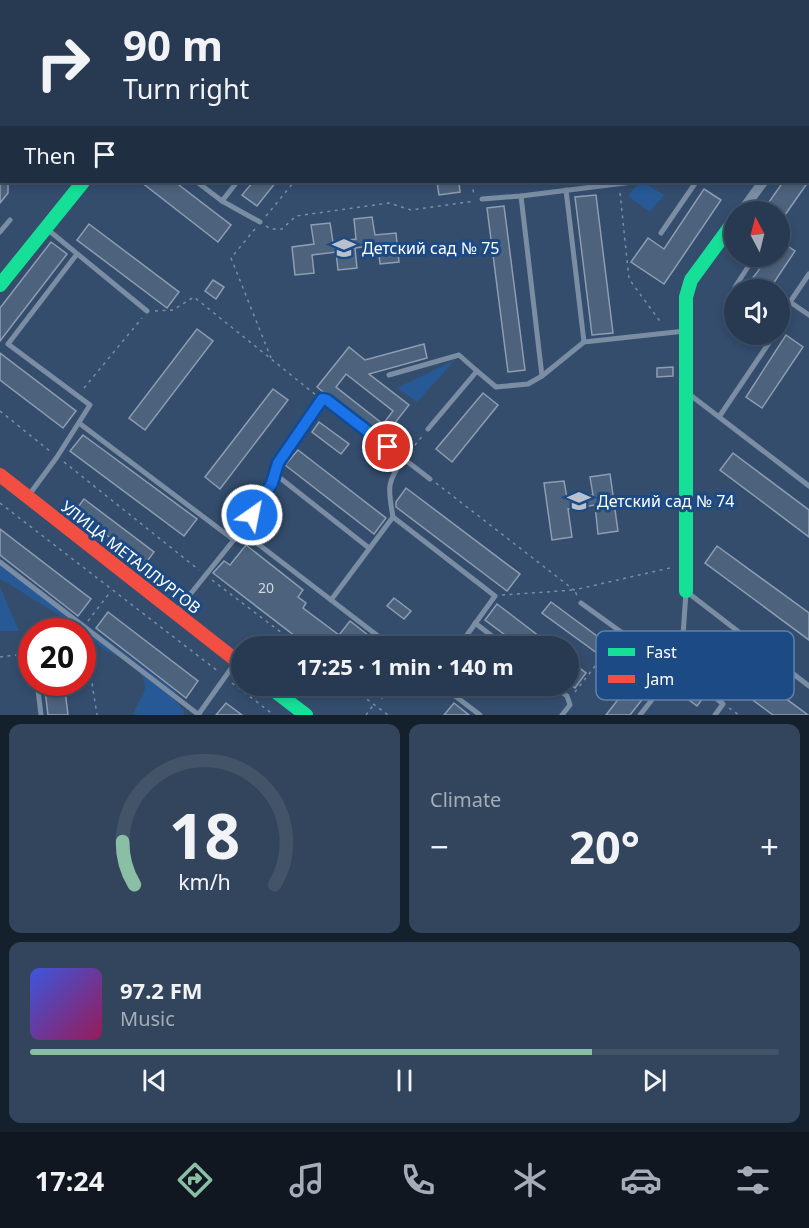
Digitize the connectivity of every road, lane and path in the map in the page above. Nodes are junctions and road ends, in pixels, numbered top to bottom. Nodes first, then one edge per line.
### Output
1 (198, 183) edge
2 (236, 183) edge
3 (293, 183) edge
4 (619, 183) joint
5 (695, 183) edge
6 (762, 183) edge
7 (77, 184) edge
8 (566, 190) junction
9 (521, 196) junction
10 (482, 199) dead end
11 (222, 201) junction
12 (475, 201) dead end
13 (749, 201) edge
14 (10, 220) dead end
15 (260, 222) junction
16 (46, 228) junction
17 (0, 232) edge
18 (661, 233) dead end
19 (724, 235) edge
20 (77, 254) junction
21 (809, 274) edge
22 (0, 285) edge
23 (147, 311) junction
24 (809, 315) edge
25 (686, 331) junction
26 (668, 333) junction
27 (584, 342) junction
28 (8, 344) junction
29 (0, 345) edge
30 (768, 345) edge
31 (271, 359) junction
32 (477, 371) junction
33 (389, 375) dead end
34 (542, 376) junction
35 (685, 392) junction
36 (78, 396) junction
37 (322, 399) junction
38 (0, 411) edge
39 (719, 417) junction
40 (79, 423) junction
41 (428, 429) joint
42 (57, 457) junction
43 (404, 458) junction
44 (274, 474) junction
45 (0, 475) edge
46 (430, 479) joint
47 (809, 486) edge
48 (28, 496) junction
49 (0, 503) edge
50 (393, 517) junction
51 (241, 531) junction
52 (234, 540) junction
53 (369, 548) junction
54 (0, 562) edge
55 (686, 564) junction
56 (205, 575) junction
57 (112, 590) junction
58 (574, 590) junction
59 (686, 591) junction
60 (495, 596) junction
61 (331, 600) junction
62 (581, 603) dead end
63 (175, 613) junction
64 (72, 618) edge
65 (91, 618) edge
66 (475, 623) junction
67 (621, 631) edge
68 (683, 631) edge
69 (738, 631) edge
70 (96, 636) edge
71 (285, 636) edge
72 (378, 636) edge
73 (466, 636) edge
74 (492, 636) edge
75 (18, 655) edge
76 (0, 657) edge
77 (231, 657) edge
78 (596, 665) edge
79 (231, 671) edge
80 (794, 674) edge
81 (225, 677) junction
82 (809, 686) edge
83 (39, 696) edge
84 (94, 696) edge
85 (281, 696) edge
86 (363, 696) edge
87 (455, 696) edge
88 (567, 696) edge
89 (568, 700) junction
90 (652, 700) edge
91 (718, 700) edge
92 (374, 704) junction
93 (723, 704) junction
94 (41, 715) edge
95 (97, 715) edge
96 (198, 715) edge
97 (274, 715) edge
98 (306, 715) edge
99 (366, 715) edge
100 (388, 715) edge
101 (480, 715) edge
102 (562, 715) edge
103 (640, 715) edge
104 (715, 715) edge
105 (739, 715) edge

1 - 11 lane
2 - 11 lane
3 - 15 path
4 - 8 lane
4 - 26 path
5 - 18 lane
6 - 13 street
7 - 16 street
8 - 9 lane
8 - 27 lane
9 - 10 lane
9 - 34 lane
11 - 15 lane
12 - 15 path
14 - 17 lane
15 - 31 path
16 - 20 lane
16 - 22 street
19 - 25 street
20 - 23 lane
20 - 28 lane
21 - 24 lane
23 - 31 path
23 - 36 path
25 - 26 lane
25 - 35 street
26 - 27 lane
27 - 34 lane
28 - 29 lane
28 - 36 lane
30 - 39 lane
31 - 37 path
32 - 33 lane
32 - 34 lane
32 - 41 lane
35 - 39 lane
35 - 55 street
36 - 40 lane
37 - 43 lane
37 - 44 lane
38 - 42 path
39 - 47 lane
40 - 42 lane
40 - 52 lane
41 - 43 path
42 - 48 lane
42 - 56 path
43 - 46 lane
43 - 50 lane
44 - 51 lane
44 - 53 lane
45 - 48 street, УЛИЦА МЕТАЛЛУРГОВ
46 - 58 path
48 - 63 street, УЛИЦА МЕТАЛЛУРГОВ
49 - 57 path
50 - 53 lane
50 - 60 lane
51 - 52 lane
51 - 61 lane
52 - 56 lane
53 - 61 lane
54 - 64 lane
55 - 58 path
55 - 59 street
56 - 63 lane
56 - 71 path
57 - 65 path
57 - 81 path
58 - 60 path
59 - 68 lane
59 - 69 lane
60 - 66 lane
61 - 72 lane
62 - 67 lane
63 - 77 street, УЛИЦА МЕТАЛЛУРГОВ
66 - 73 lane
66 - 74 lane
70 - 96 lane
75 - 76 path
78 - 89 path
79 - 81 lane
80 - 82 lane
81 - 96 lane
81 - 97 path
83 - 94 lane
84 - 95 path
85 - 98 street
86 - 92 path
87 - 101 lane
88 - 89 lane
89 - 102 lane
90 - 103 lane
91 - 93 lane
92 - 99 path
92 - 100 path
93 - 104 lane
93 - 105 path

